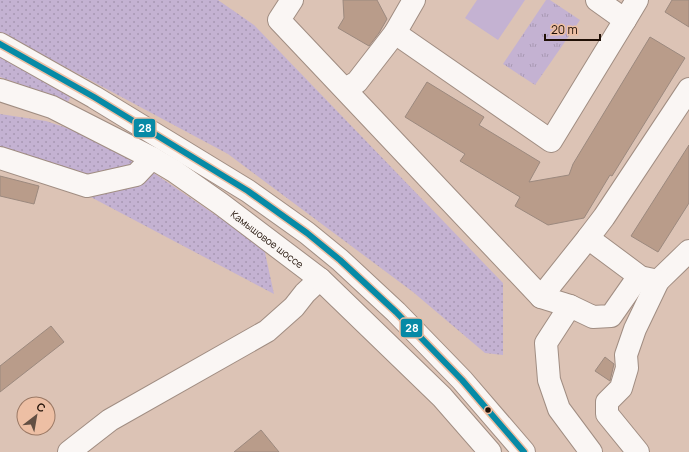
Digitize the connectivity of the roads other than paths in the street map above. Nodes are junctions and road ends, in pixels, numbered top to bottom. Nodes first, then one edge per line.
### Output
1 (292, 0) edge
2 (414, 0) edge
3 (597, 0) edge
4 (637, 0) edge
5 (625, 20) junction
6 (395, 32) junction
7 (0, 44) edge
8 (345, 89) junction
9 (689, 89) edge
10 (0, 90) edge
11 (0, 158) edge
12 (152, 158) junction
13 (588, 238) junction
14 (689, 251) edge
15 (320, 279) junction
16 (648, 279) junction
17 (541, 297) junction
18 (570, 306) junction
19 (68, 452) edge
20 (490, 452) edge
21 (524, 452) edge
22 (591, 452) edge
23 (638, 452) edge

1 - 8 main road
2 - 6 main road
3 - 5 main road
4 - 5 main road
5 - 6 main road
6 - 8 main road
7 - 21 main road
8 - 17 main road
9 - 13 main road
10 - 12 main road, Камышовое шоссе
11 - 12 main road
12 - 15 main road, Камышовое шоссе
13 - 16 main road
13 - 17 main road
14 - 16 main road
15 - 19 main road
15 - 20 main road, Камышовое шоссе
16 - 18 main road
16 - 23 main road
17 - 18 main road
18 - 22 main road

